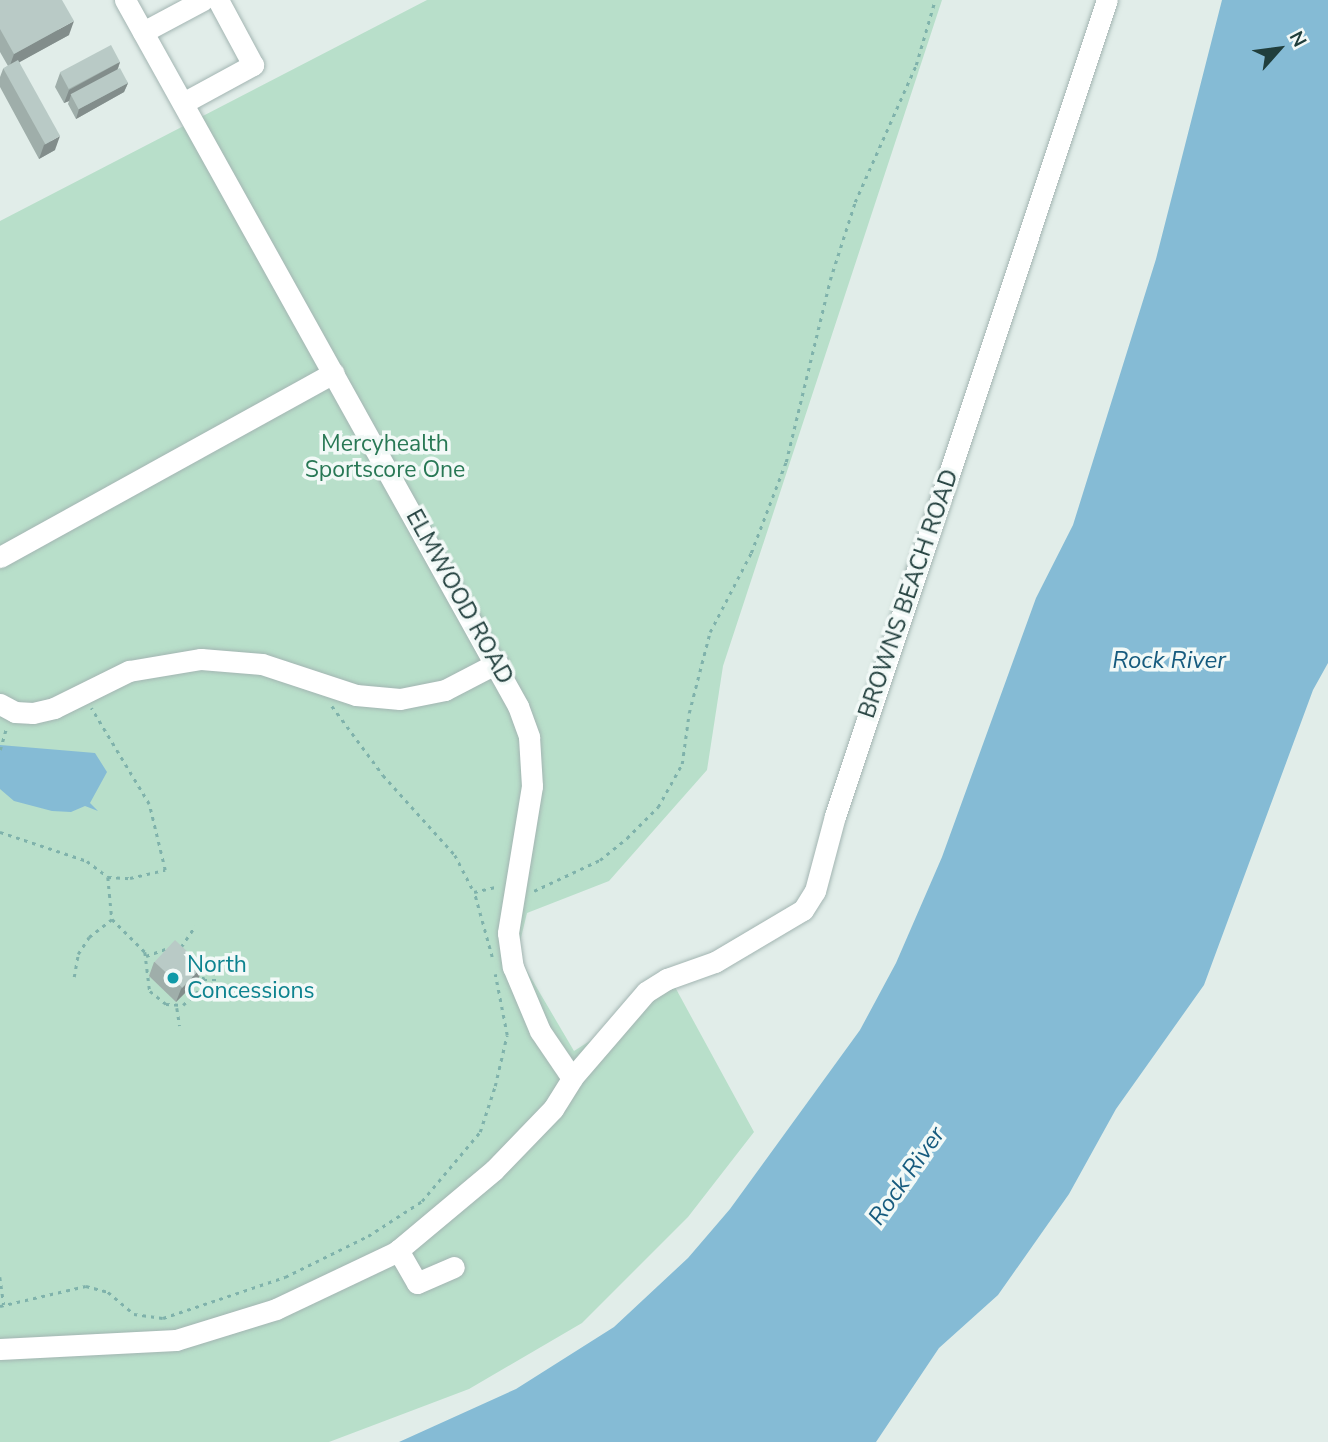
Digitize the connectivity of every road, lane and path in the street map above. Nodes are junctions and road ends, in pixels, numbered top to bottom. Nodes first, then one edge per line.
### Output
1 (125, 0) edge
2 (203, 0) edge
3 (218, 0) edge
4 (935, 0) edge
5 (1107, 0) edge
6 (143, 32) junction
7 (183, 103) junction
8 (334, 373) junction
9 (0, 557) edge
10 (496, 663) junction
11 (88, 702) dead end
12 (329, 702) dead end
13 (4, 712) edge
14 (0, 719) edge
15 (5, 735) dead end
16 (0, 750) edge
17 (0, 832) edge
18 (108, 877) junction
19 (514, 890) junction
20 (474, 892) junction
21 (112, 919) junction
22 (195, 926) dead end
23 (181, 947) junction
24 (186, 953) edge
25 (146, 956) junction
26 (195, 965) edge
27 (74, 977) dead end
28 (204, 980) junction
29 (221, 980) dead end
30 (176, 1008) junction
31 (180, 1026) dead end
32 (572, 1078) junction
33 (398, 1250) junction
34 (454, 1267) dead end
35 (0, 1278) edge
36 (2, 1306) edge
37 (0, 1349) edge

1 - 6 street, ELMWOOD ROAD
2 - 6 street
3 - 7 street
4 - 19 path
5 - 32 street, BROWNS BEACH ROAD
6 - 7 street, ELMWOOD ROAD
7 - 8 street, ELMWOOD ROAD
8 - 9 street
8 - 10 street, ELMWOOD ROAD
10 - 13 street
10 - 19 street, ELMWOOD ROAD
11 - 18 path
12 - 20 path
13 - 14 path
15 - 16 path
17 - 18 path
18 - 21 path
19 - 20 path
19 - 32 street, ELMWOOD ROAD
20 - 36 path
21 - 25 path
21 - 27 path
22 - 23 path
23 - 24 path
23 - 25 path
25 - 30 path
26 - 28 path
28 - 29 path
28 - 30 path
30 - 31 path
32 - 33 street, BROWNS BEACH ROAD
33 - 34 street
33 - 37 street, BROWNS BEACH ROAD
35 - 36 path

